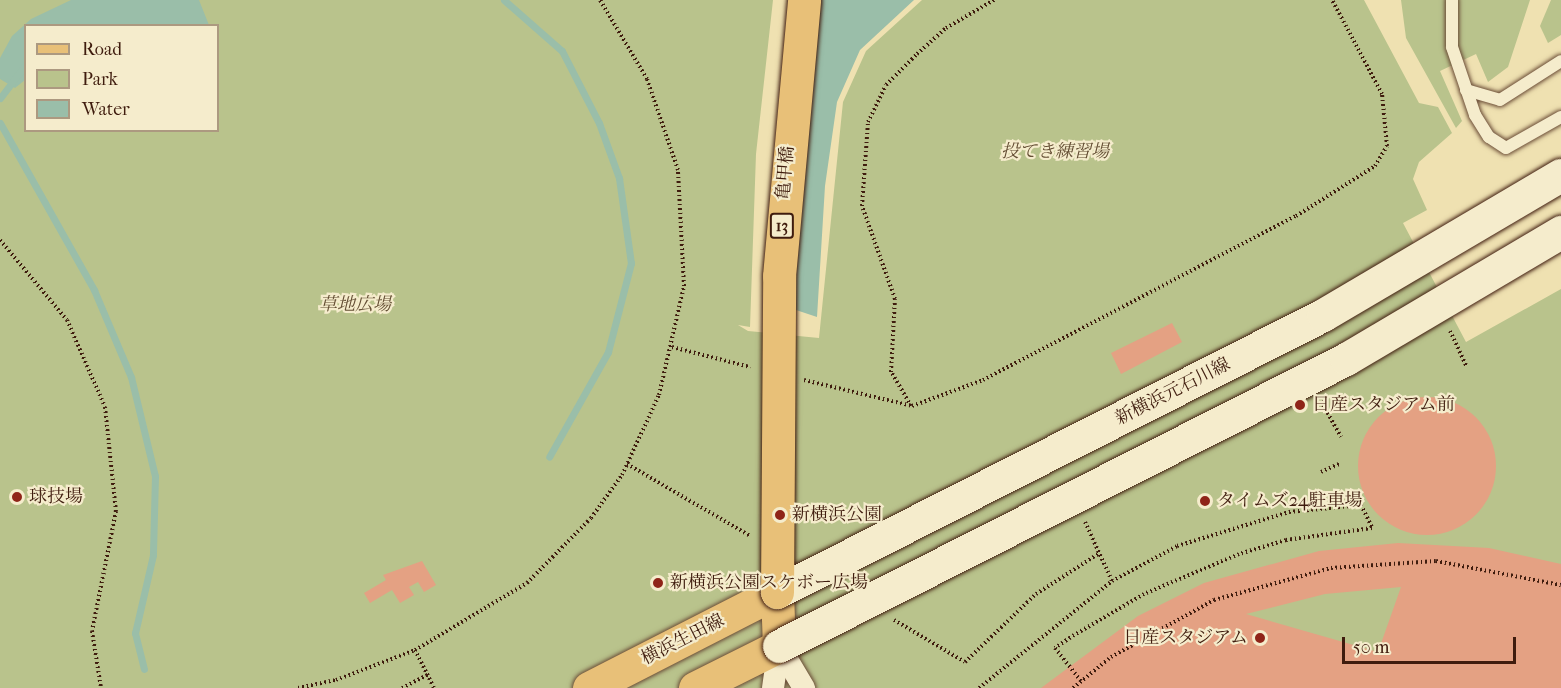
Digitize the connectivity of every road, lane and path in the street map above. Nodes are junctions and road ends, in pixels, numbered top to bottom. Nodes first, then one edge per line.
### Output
1 (600, 0) edge
2 (804, 0) edge
3 (994, 0) edge
4 (1332, 0) edge
5 (1452, 0) edge
6 (1561, 61) edge
7 (1466, 90) junction
8 (1561, 117) edge
9 (1561, 175) edge
10 (1561, 232) edge
11 (0, 240) edge
12 (1450, 331) dead end
13 (1466, 366) dead end
14 (1321, 401) dead end
15 (1341, 436) dead end
16 (1339, 464) dead end
17 (1321, 472) dead end
18 (1085, 521) dead end
19 (1098, 554) junction
20 (1112, 581) junction
21 (1561, 585) edge
22 (777, 592) junction
23 (779, 646) junction
24 (415, 650) junction
25 (965, 662) dead end
26 (428, 675) junction
27 (1081, 681) junction
28 (101, 688) edge
29 (298, 688) edge
30 (402, 688) edge
31 (434, 688) edge
32 (589, 688) edge
33 (695, 688) edge
34 (773, 688) edge
35 (804, 688) edge
36 (979, 688) edge
37 (1073, 688) edge

1 - 24 path
2 - 22 main road, 亀甲橋 / 13, bridge
3 - 4 path
5 - 7 lane
6 - 7 lane
7 - 8 lane
9 - 22 street, 新横浜元石川線, bridge
10 - 23 street, bridge
11 - 28 path
12 - 13 path
14 - 15 path
16 - 17 path
18 - 19 path
19 - 20 path
19 - 25 path
20 - 27 path
20 - 36 path
21 - 27 path
22 - 23 main road, 13
22 - 32 main road, 横浜生田線
23 - 33 main road
23 - 34 street
23 - 35 street
24 - 26 path
24 - 29 path
26 - 30 path
26 - 31 path
27 - 37 path

